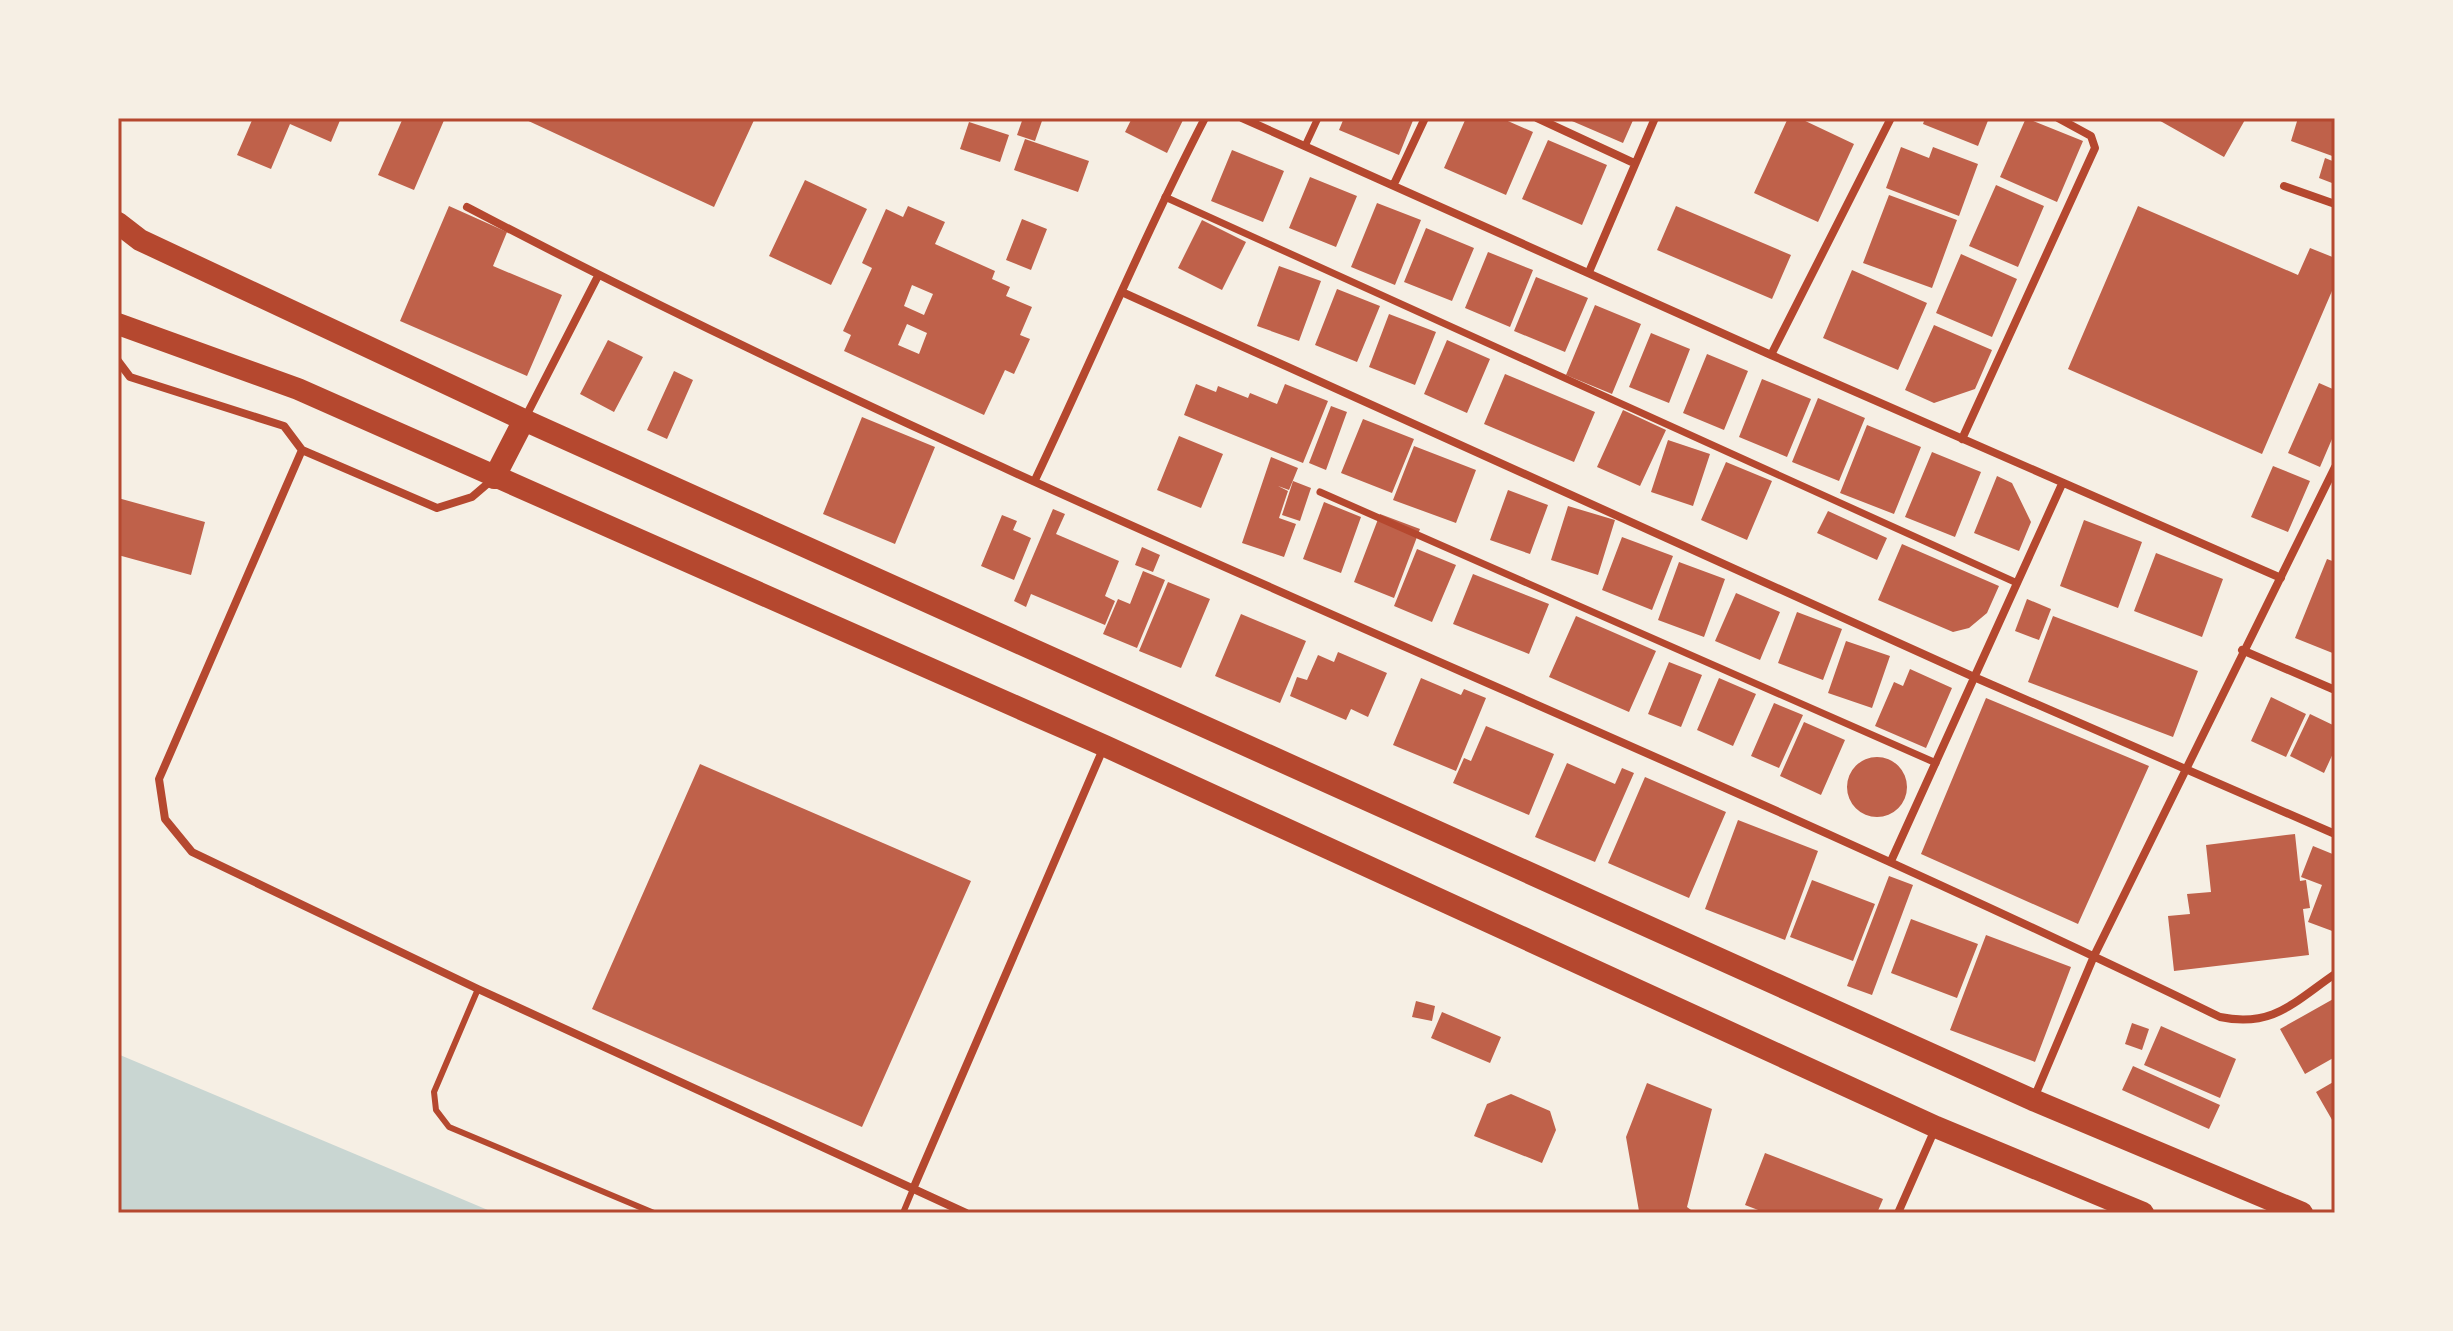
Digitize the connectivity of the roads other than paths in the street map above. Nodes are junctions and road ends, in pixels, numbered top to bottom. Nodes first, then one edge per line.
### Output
1 (1205, 118) edge
2 (1242, 118) edge
3 (1318, 118) edge
4 (1425, 118) edge
5 (1655, 118) edge
6 (1891, 118) edge
7 (2058, 118) edge
8 (1543, 119) edge
9 (1305, 146) junction
10 (1634, 163) junction
11 (1394, 184) junction
12 (2284, 186) dead end
13 (1165, 197) junction
14 (2335, 204) edge
15 (467, 207) dead end
16 (118, 223) edge
17 (1589, 272) junction
18 (598, 276) junction
19 (1124, 293) junction
20 (118, 324) edge
21 (1771, 355) junction
22 (118, 361) edge
23 (524, 420) junction
24 (1962, 439) junction
25 (302, 450) junction
26 (2335, 467) edge
27 (494, 478) junction
28 (1035, 480) junction
29 (2062, 484) junction
30 (1320, 492) dead end
31 (2281, 578) junction
32 (2017, 583) junction
33 (2242, 650) junction
34 (1974, 677) junction
35 (2335, 690) edge
36 (1105, 746) junction
37 (1936, 763) junction
38 (2186, 768) junction
39 (2335, 834) edge
40 (1891, 861) junction
41 (2094, 956) junction
42 (2335, 974) edge
43 (478, 989) junction
44 (2033, 1100) junction
45 (1936, 1127) junction
46 (913, 1189) junction
47 (654, 1213) edge
48 (903, 1213) edge
49 (966, 1213) edge
50 (1898, 1213) edge
51 (2143, 1213) edge
52 (2302, 1213) edge

1 - 13 street
2 - 9 street
3 - 9 street
4 - 11 street
5 - 10 street
6 - 21 street
7 - 24 street
8 - 10 street
9 - 11 street
10 - 17 street
11 - 17 street
12 - 14 street
13 - 19 street
13 - 32 street
15 - 18 street
16 - 23 highway
17 - 21 street
18 - 23 street
18 - 28 street
19 - 28 street
19 - 34 street
20 - 27 highway
21 - 24 street
22 - 25 street
23 - 27 highway
23 - 44 highway
24 - 29 street
25 - 27 street
25 - 43 street
26 - 31 street
27 - 36 highway
28 - 40 street
29 - 31 street
29 - 32 street
30 - 37 street
31 - 33 street
32 - 34 street
33 - 35 street
33 - 38 street
34 - 37 street
34 - 38 street
36 - 45 highway
36 - 46 street
37 - 40 street
38 - 39 street
38 - 41 street
40 - 41 street
41 - 42 street
41 - 44 street
43 - 46 street
43 - 47 lane
44 - 52 highway
45 - 50 street
45 - 51 highway
46 - 48 lane
46 - 49 street

